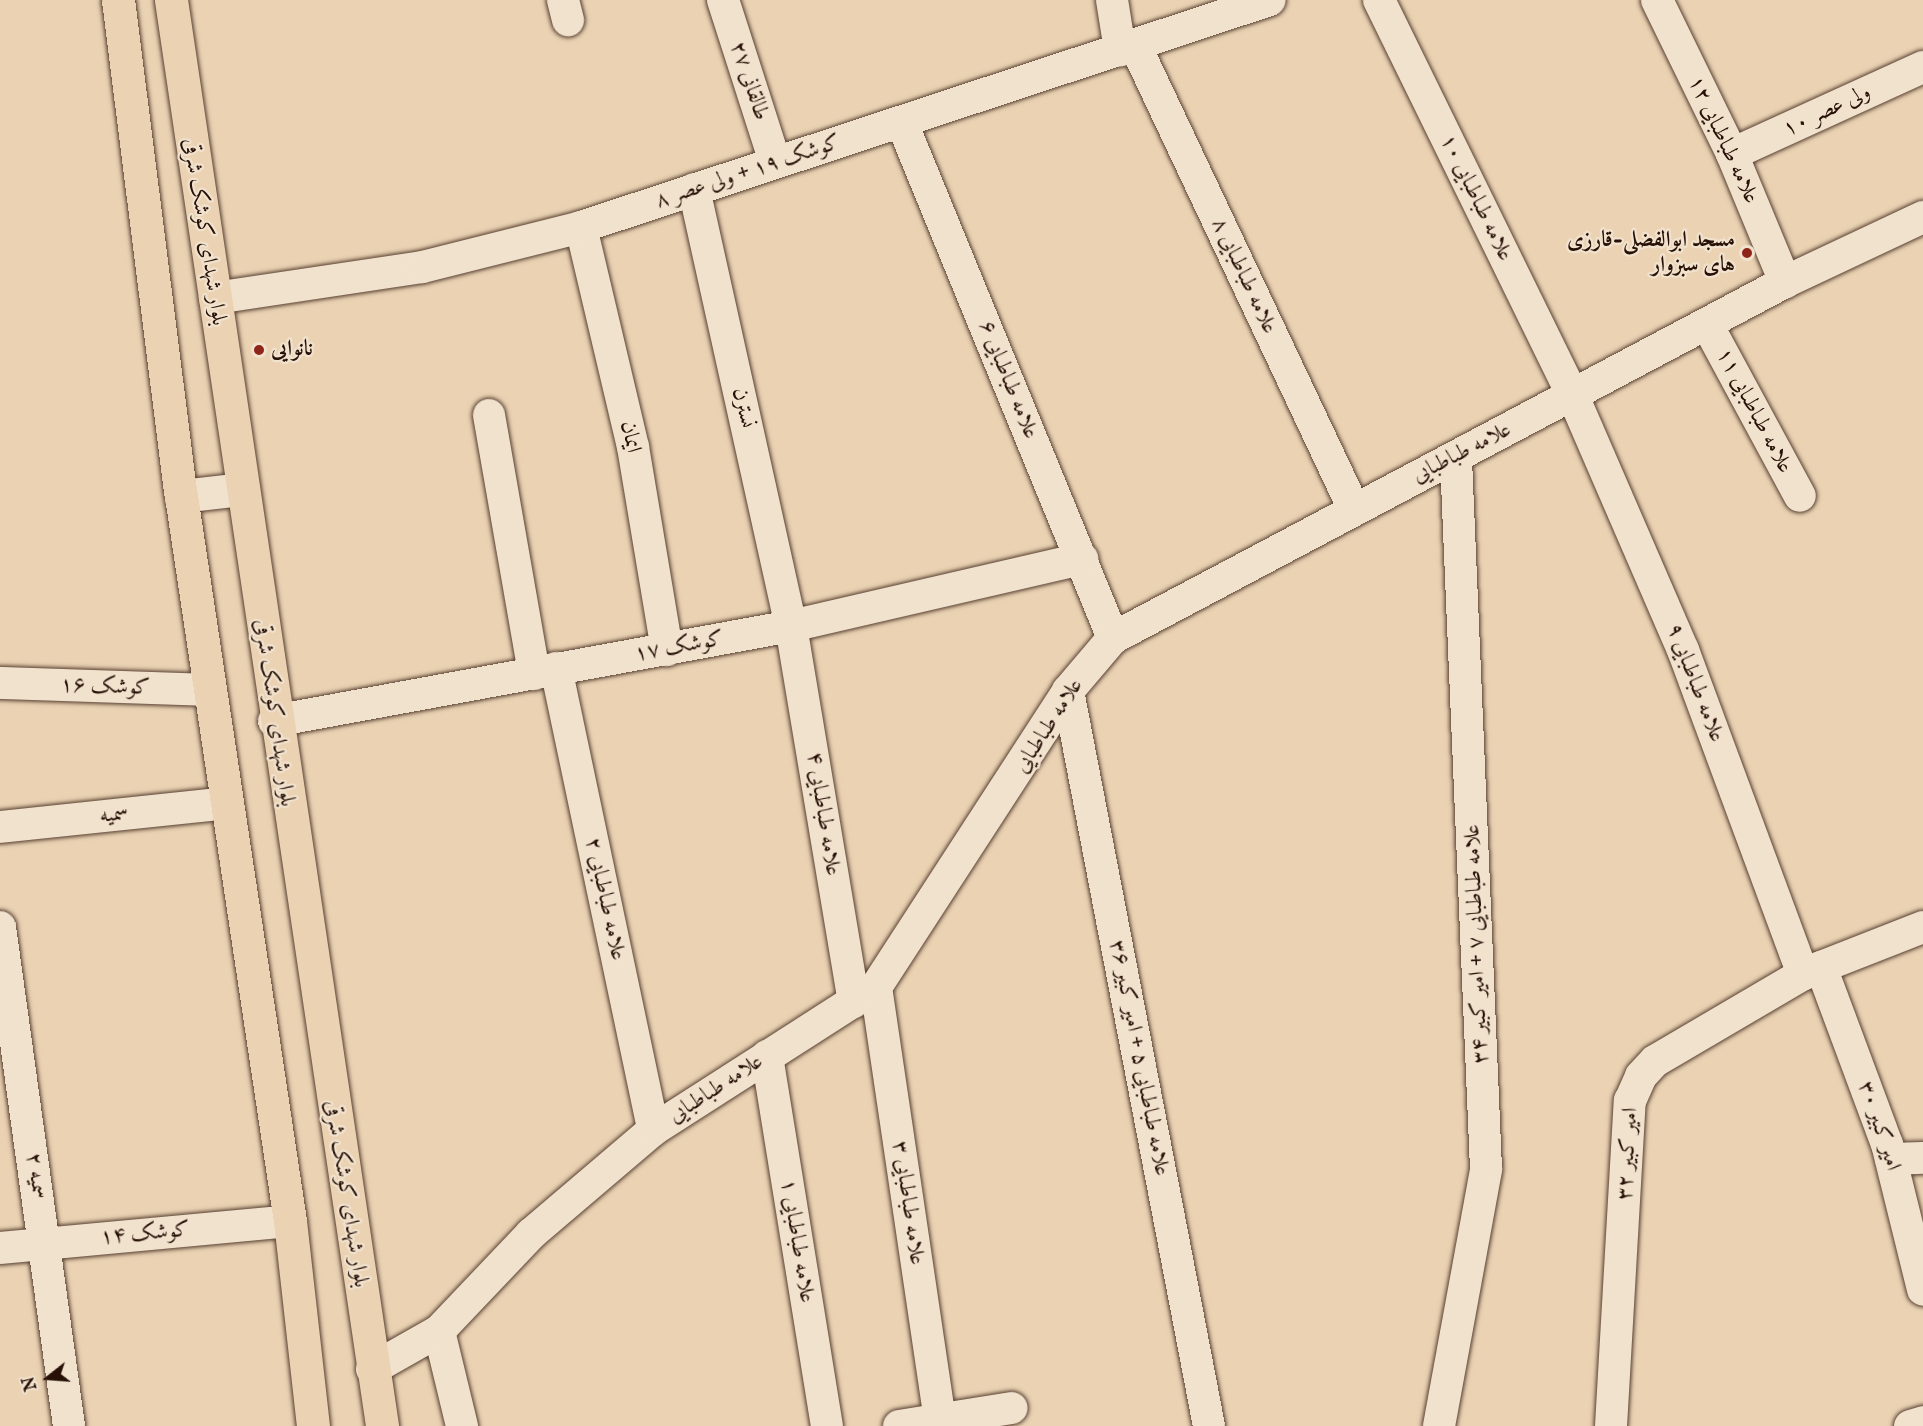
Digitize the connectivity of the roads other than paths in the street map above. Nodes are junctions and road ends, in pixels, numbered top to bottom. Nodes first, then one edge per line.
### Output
1 (118, 0) edge
2 (171, 0) edge
3 (723, 0) edge
4 (1112, 0) edge
5 (1270, 0) edge
6 (1379, 0) edge
7 (1657, 0) edge
8 (1128, 47) junction
9 (1923, 67) edge
10 (902, 123) junction
11 (1732, 154) junction
12 (775, 162) junction
13 (694, 189) junction
14 (1923, 217) edge
15 (581, 226) junction
16 (1785, 282) junction
17 (215, 298) junction
18 (1708, 326) junction
19 (1573, 396) junction
20 (489, 415) dead end
21 (1456, 458) junction
22 (242, 489) junction
23 (181, 496) junction
24 (1800, 496) dead end
25 (1353, 507) junction
26 (1082, 559) junction
27 (791, 626) junction
28 (1113, 638) junction
29 (667, 650) junction
30 (545, 671) junction
31 (0, 683) edge
32 (210, 690) junction
33 (1068, 691) junction
34 (274, 721) junction
35 (227, 803) junction
36 (0, 827) edge
37 (0, 927) edge
38 (1923, 927) edge
39 (1812, 971) junction
40 (865, 995) junction
41 (767, 1056) junction
42 (653, 1130) junction
43 (1923, 1158) edge
44 (1891, 1159) junction
45 (290, 1221) junction
46 (46, 1244) junction
47 (0, 1248) edge
48 (1923, 1290) edge
49 (439, 1331) junction
50 (372, 1369) junction
51 (1012, 1408) dead end
52 (940, 1419) junction
53 (1923, 1422) edge
54 (69, 1426) edge
55 (313, 1426) edge
56 (381, 1426) edge
57 (462, 1426) edge
58 (827, 1426) edge
59 (899, 1426) edge
60 (1209, 1426) edge
61 (1439, 1426) edge
62 (1611, 1426) edge
63 (1910, 1426) edge

1 - 23 main road
2 - 17 main road, بلوار شهدای کوشک شرقی
3 - 12 street, طالقانی ۲۷
4 - 8 street, علامه طباطبایی ۸
5 - 8 street, کوشک ۱۹ + ولی عصر ۸
6 - 19 street, علامه طباطبایی ۱۰
7 - 11 street, علامه طباطبایی ۱۲
8 - 10 street, کوشک ۱۹ + ولی عصر ۸
8 - 25 street, علامه طباطبایی ۸
9 - 11 street, ولی عصر ۱۰
10 - 12 street, کوشک ۱۹ + ولی عصر ۸
10 - 26 street, علامه طباطبایی ۶
11 - 16 street, علامه طباطبایی ۱۲
12 - 13 street, کوشک ۱۹ + ولی عصر ۸
13 - 15 street, کوشک ۱۹ + ولی عصر ۸
13 - 27 street, نسترن
14 - 16 street, علامه طباطبایی
15 - 17 street, کوشک ۱۹ + ولی عصر ۸
15 - 29 street, ایمان
16 - 18 street, علامه طباطبایی
17 - 22 main road, بلوار شهدای کوشک شرقی
18 - 19 street, علامه طباطبایی
18 - 24 street, علامه طباطبایی ۱۱
19 - 21 street, علامه طباطبایی
19 - 39 street, علامه طباطبایی ۹
20 - 30 street, علامه طباطبایی ۲
21 - 25 street, علامه طباطبایی
21 - 61 street, علامه طباطبایی ۷ + امیر کبیر ۳۴
22 - 23 main road
22 - 34 main road, بلوار شهدای کوشک شرقی
23 - 32 main road
25 - 28 street, علامه طباطبایی
26 - 27 street, کوشک ۱۷
26 - 28 street, علامه طباطبایی ۶
27 - 29 street, کوشک ۱۷
27 - 40 street, علامه طباطبایی ۴
28 - 33 street, علامه طباطبایی
29 - 30 street, کوشک ۱۷
30 - 34 street, کوشک ۱۷
30 - 42 street, علامه طباطبایی ۲
31 - 32 street, کوشک ۱۶
32 - 35 main road
33 - 40 street, علامه طباطبایی
33 - 60 street, علامه طباطبایی ۵ + امیر کبیر ۳۶
34 - 50 main road, بلوار شهدای کوشک شرقی
35 - 36 street, سمیه
35 - 45 main road
37 - 46 street, سمیه ۲
38 - 39 street, امیر کبیر ۳۲
39 - 44 street, امیر کبیر ۳۰
39 - 62 street, امیر کبیر ۳۲
40 - 41 street, علامه طباطبایی
40 - 52 street, علامه طباطبایی ۳
41 - 42 street, علامه طباطبایی
41 - 58 street, علامه طباطبایی ۱
42 - 49 street, علامه طباطبایی
43 - 44 street
44 - 48 street, امیر کبیر ۳۰
45 - 46 street, کوشک ۱۴
45 - 55 main road
46 - 47 street, کوشک ۱۴
46 - 54 street, سمیه ۲
49 - 50 street, علامه طباطبایی
49 - 57 street
50 - 56 main road, بلوار شهدای کوشک شرقی
51 - 52 street
52 - 59 street
53 - 63 main road

